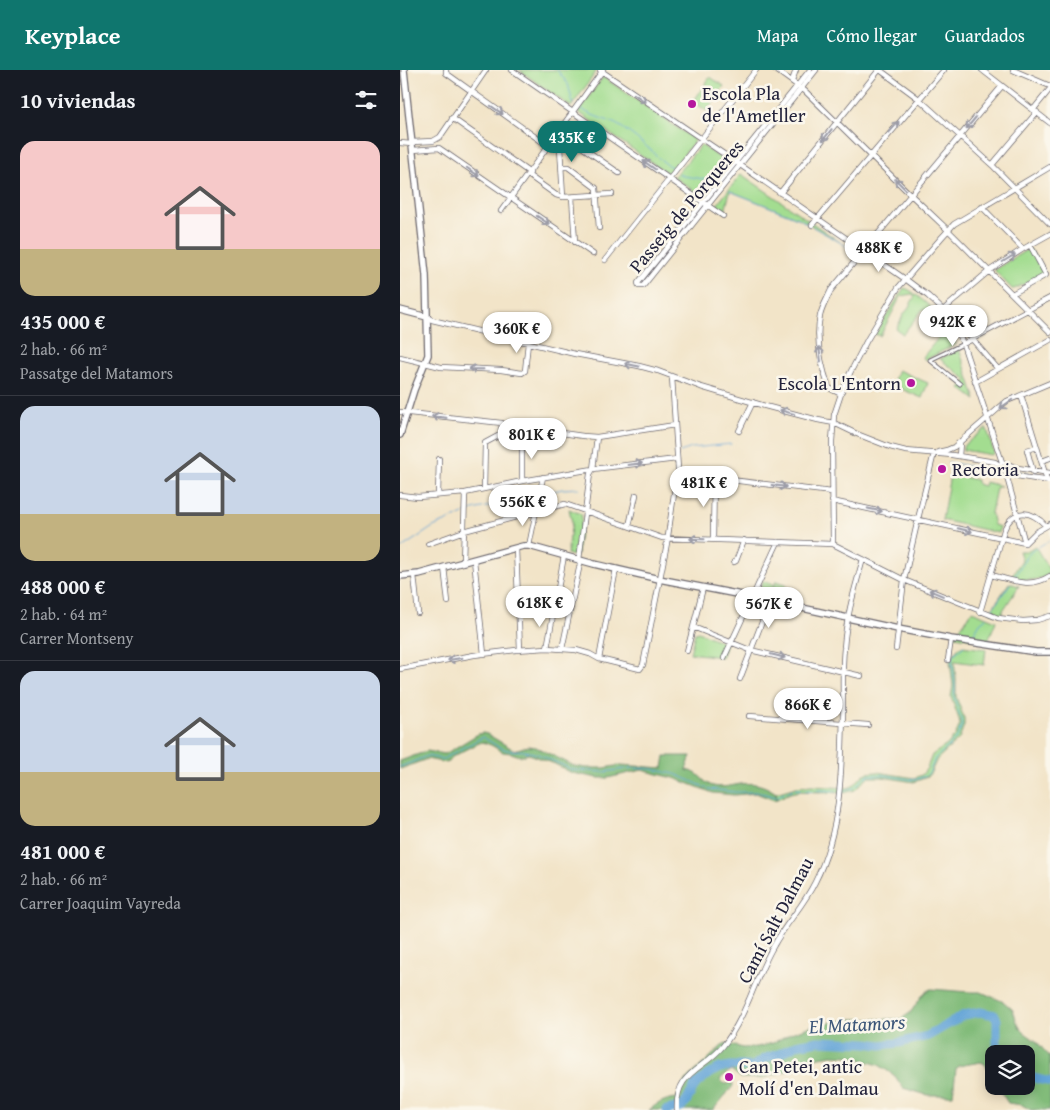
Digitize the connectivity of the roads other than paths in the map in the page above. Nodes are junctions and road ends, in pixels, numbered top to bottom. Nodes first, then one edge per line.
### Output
1 (404, 70) edge
2 (446, 70) edge
3 (486, 70) edge
4 (512, 70) edge
5 (601, 70) edge
6 (756, 70) edge
7 (776, 70) edge
8 (796, 70) edge
9 (810, 70) edge
10 (816, 70) edge
11 (880, 70) edge
12 (944, 70) edge
13 (982, 70) edge
14 (995, 70) edge
15 (1013, 70) edge
16 (990, 76) junction
17 (792, 80) junction
18 (1002, 86) junction
19 (800, 87) junction
20 (1050, 88) edge
21 (471, 92) junction
22 (919, 99) junction
23 (1035, 111) junction
24 (573, 112) junction
25 (452, 118) junction
26 (837, 123) junction
27 (1050, 123) edge
28 (559, 131) junction
29 (960, 137) junction
30 (701, 139) junction
31 (434, 140) junction
32 (400, 143) edge
33 (412, 145) junction
34 (548, 146) junction
35 (434, 149) junction
36 (870, 155) junction
37 (738, 164) junction
38 (992, 166) junction
39 (562, 167) junction
40 (1050, 167) edge
41 (619, 173) dead end
42 (529, 174) junction
43 (669, 179) junction
44 (1014, 187) junction
45 (780, 193) junction
46 (612, 194) dead end
47 (597, 195) junction
48 (911, 195) junction
49 (572, 196) junction
50 (563, 197) junction
51 (511, 198) junction
52 (705, 204) junction
53 (982, 207) junction
54 (501, 211) dead end
55 (723, 216) dead end
56 (818, 218) junction
57 (812, 224) dead end
58 (1050, 224) edge
59 (599, 228) dead end
60 (948, 230) junction
61 (1050, 234) edge
62 (575, 242) junction
63 (1030, 245) junction
64 (1022, 249) junction
65 (863, 251) junction
66 (593, 254) dead end
67 (605, 260) dead end
68 (989, 271) junction
69 (906, 280) junction
70 (1012, 294) junction
71 (1050, 298) edge
72 (400, 310) edge
73 (943, 310) junction
74 (1027, 310) junction
75 (428, 318) junction
76 (1050, 332) edge
77 (972, 339) junction
78 (1050, 340) edge
79 (528, 343) junction
80 (962, 344) junction
81 (400, 357) edge
82 (425, 363) junction
83 (998, 369) junction
84 (672, 377) junction
85 (975, 382) junction
86 (1050, 383) edge
87 (960, 384) dead end
88 (841, 394) junction
89 (1021, 395) junction
90 (753, 402) junction
91 (403, 413) edge
92 (988, 419) junction
93 (834, 423) junction
94 (675, 425) junction
95 (739, 431) dead end
96 (400, 435) edge
97 (501, 436) junction
98 (597, 437) junction
99 (522, 440) junction
100 (960, 443) junction
101 (1038, 447) junction
102 (934, 453) junction
103 (959, 456) junction
104 (1000, 457) junction
105 (1050, 458) edge
106 (439, 459) dead end
107 (677, 459) junction
108 (1042, 461) junction
109 (994, 462) junction
110 (1031, 464) junction
111 (1008, 465) junction
112 (1018, 468) junction
113 (593, 469) junction
114 (1005, 470) junction
115 (1032, 470) junction
116 (679, 471) junction
117 (1047, 473) edge
118 (543, 477) junction
119 (714, 478) junction
120 (1035, 478) junction
121 (522, 480) junction
122 (1048, 480) edge
123 (484, 489) junction
124 (832, 492) junction
125 (466, 493) junction
126 (400, 494) edge
127 (438, 495) junction
128 (636, 495) dead end
129 (832, 501) junction
130 (536, 511) junction
131 (585, 511) junction
132 (1018, 515) junction
133 (918, 519) junction
134 (1048, 525) edge
135 (629, 526) junction
136 (464, 531) junction
137 (668, 538) junction
138 (1001, 538) junction
139 (713, 539) junction
140 (744, 540) junction
141 (778, 542) junction
142 (1025, 543) junction
143 (428, 544) dead end
144 (833, 544) junction
145 (529, 546) junction
146 (516, 548) junction
147 (564, 556) junction
148 (863, 559) junction
149 (474, 560) junction
150 (579, 560) junction
151 (463, 562) junction
152 (734, 562) dead end
153 (444, 567) junction
154 (616, 569) junction
155 (991, 574) junction
156 (414, 575) junction
157 (400, 576) edge
158 (1050, 576) edge
159 (659, 579) junction
160 (904, 580) junction
161 (703, 588) junction
162 (752, 597) junction
163 (770, 601) junction
164 (448, 602) dead end
165 (980, 612) junction
166 (418, 613) dead end
167 (1050, 616) edge
168 (848, 618) junction
169 (693, 627) junction
170 (898, 629) junction
171 (951, 639) junction
172 (731, 642) junction
173 (547, 648) junction
174 (562, 649) junction
175 (896, 649) dead end
176 (520, 650) junction
177 (750, 650) junction
178 (687, 651) dead end
179 (1050, 652) edge
180 (484, 654) junction
181 (724, 658) dead end
182 (599, 659) junction
183 (948, 660) dead end
184 (400, 669) edge
185 (843, 672) junction
186 (861, 676) dead end
187 (740, 679) dead end
188 (749, 716) dead end
189 (842, 723) junction
190 (868, 725) dead end
191 (677, 1110) edge

1 - 33 street
2 - 21 street
3 - 21 street
4 - 24 street
5 - 24 street
5 -> 30 street
6 - 30 street
7 - 17 street
8 - 17 street
9 - 19 street, Passeig de Porqueres
10 - 19 street, Passeig de Porqueres
11 - 22 street
11 - 26 street
12 - 22 street
13 - 16 street
14 - 16 street
15 - 20 street
16 - 18 street
17 - 19 street
18 - 23 street
18 -> 29 street
19 - 26 street
19 - 37 street, Passeig de Porqueres
20 - 23 street
21 - 25 street
21 -> 34 street
22 - 29 street
36 -> 22 street
23 - 27 street
23 - 38 street
24 - 28 street
43 -> 24 street
25 - 31 street
25 - 42 street
26 - 36 street
26 -> 45 street
28 - 34 street
28 - 39 street
28 - 41 street
29 - 38 street
29 - 48 street
30 - 37 street
30 - 43 street
31 - 33 street
31 - 35 street
32 - 33 street
33 - 35 street
33 - 75 street
34 - 42 street
35 -> 51 street
48 -> 36 street
36 - 56 street
37 - 45 street
37 - 52 street, Passeig de Porqueres
38 - 44 street
39 - 47 street
39 - 50 street
40 - 44 street
42 - 50 street
42 - 51 street
43 - 52 street
43 - 67 street
44 - 53 street
44 - 58 street
45 - 56 street
46 - 47 street
47 - 49 street
47 - 59 street
48 - 60 street
48 - 65 street
49 - 50 street
49 - 62 street
51 - 54 street
51 -> 62 street
52 - 52 street, Passeig de Porqueres
52 - 55 street
53 - 60 street
53 - 64 street
56 - 57 street
56 - 65 street
60 - 68 street
60 - 69 street
61 - 63 street
62 - 66 street
63 - 64 street
63 - 70 street
68 -> 64 street
65 - 69 street
88 -> 65 street
68 - 70 street
68 - 73 street
69 - 73 street
69 - 88 street
70 - 74 street
71 - 74 street
72 - 75 street
73 - 80 street
74 - 76 street
74 - 77 street
75 - 79 street
75 - 82 street
77 - 80 street
77 - 83 street
78 - 83 street
79 -> 82 street
84 -> 79 street
80 - 85 street
80 - 87 street
81 - 82 street
82 - 91 street
83 - 85 street
84 - 90 street
84 - 94 street
85 - 92 street
86 - 89 street
88 - 93 street
89 -> 92 street
89 - 101 street
93 -> 90 street
90 - 95 street
91 - 96 street
97 -> 91 street
92 - 100 street
92 - 104 street
93 - 102 street
93 - 124 street
94 - 98 street
94 - 107 street
97 - 99 street
97 - 123 street
98 - 99 street
98 - 113 street
99 - 121 street
100 - 102 street
100 - 103 street
101 - 108 street
101 - 110 street
102 - 103 street
102 - 133 street
103 - 109 street
104 - 109 street
104 - 111 street
105 - 108 street
106 - 127 street
113 -> 107 street
107 - 116 street
108 - 117 street
109 - 114 street
110 - 112 street
110 - 115 street
111 - 112 street
111 - 114 street
112 - 115 street
113 - 118 street
113 - 131 street
114 - 120 street
114 - 132 street
115 - 117 street
115 - 120 street
116 - 119 street
116 - 137 street
117 - 122 street
118 - 121 street
118 - 130 street
119 -> 124 street
119 - 139 street
120 - 122 street
121 - 123 street
123 - 125 street
124 - 129 street
125 - 127 street
125 - 136 street
126 - 127 street
128 - 135 street
129 -> 133 street
129 - 144 street
130 - 131 street
130 - 136 street
130 - 145 street
131 - 135 street
131 - 150 street
132 - 134 street
132 - 138 street
132 - 142 street
133 -> 138 street
133 - 160 street
134 - 142 street
135 - 137 street
136 - 143 street
136 - 151 street
139 -> 137 street
137 - 159 street
138 - 142 street
138 - 155 street
139 - 140 street
140 - 141 street
140 - 152 street
141 - 144 street
141 - 162 street
144 - 148 street
145 - 146 street
145 - 147 street
146 - 149 street
146 - 176 street
147 - 150 street
147 - 173 street
148 - 160 street
148 - 168 street, Camí Salt Dalmau
149 - 151 street
149 - 180 street
150 - 154 street
150 - 174 street
151 - 153 street
153 - 156 street
153 - 164 street
154 - 159 street
154 - 182 street
155 - 158 street
155 - 165 street
156 - 157 street
156 - 166 street
159 - 161 street
159 - 182 street
165 -> 160 street
160 - 170 street
161 - 162 street
161 - 169 street
162 - 163 street
162 - 172 street
163 - 168 street
163 - 177 street
165 - 167 street
168 - 170 street
168 - 185 street, Camí Salt Dalmau
169 - 172 street
169 - 178 street
170 - 171 street
170 - 175 street
171 - 179 street
171 - 183 street
172 - 177 street
172 - 181 street
173 - 174 street
173 - 176 street
174 - 182 street
176 - 180 street
177 -> 185 street
177 - 187 street
180 -> 184 street
185 - 186 street
185 - 189 street, Camí Salt Dalmau
188 - 189 street
189 - 190 street
189 - 191 street, Camí Salt Dalmau

